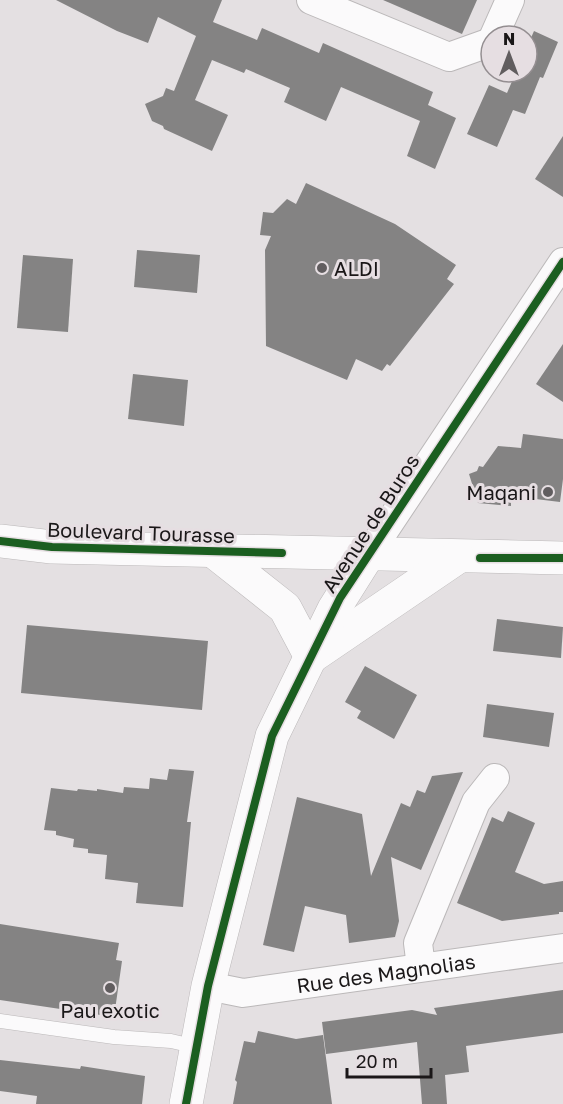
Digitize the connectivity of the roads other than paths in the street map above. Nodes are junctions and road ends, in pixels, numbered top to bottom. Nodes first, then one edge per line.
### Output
1 (311, 0) edge
2 (510, 0) edge
3 (499, 24) edge
4 (479, 46) edge
5 (563, 262) edge
6 (0, 542) edge
7 (213, 551) junction
8 (368, 555) junction
9 (458, 557) junction
10 (563, 558) edge
11 (311, 657) junction
12 (495, 778) dead end
13 (563, 948) edge
14 (421, 967) junction
15 (208, 986) junction
16 (0, 1021) edge
17 (197, 1047) junction
18 (186, 1104) edge

1 - 4 street
2 - 3 street
5 - 8 street, Avenue de Buros
6 - 7 main road, Boulevard Tourasse
7 - 8 main road, Boulevard Tourasse
7 - 11 main road
8 - 9 main road, Boulevard Tourasse
8 - 11 main road, Avenue de Buros
9 - 10 main road, Boulevard Tourasse
9 - 11 main road
11 - 15 main road, Avenue de Buros
12 - 14 street
13 - 14 street, Rue des Magnolias
14 - 15 street, Rue des Magnolias
15 - 17 main road, Avenue de Buros
16 - 17 lane
17 - 18 main road, Avenue de Buros

